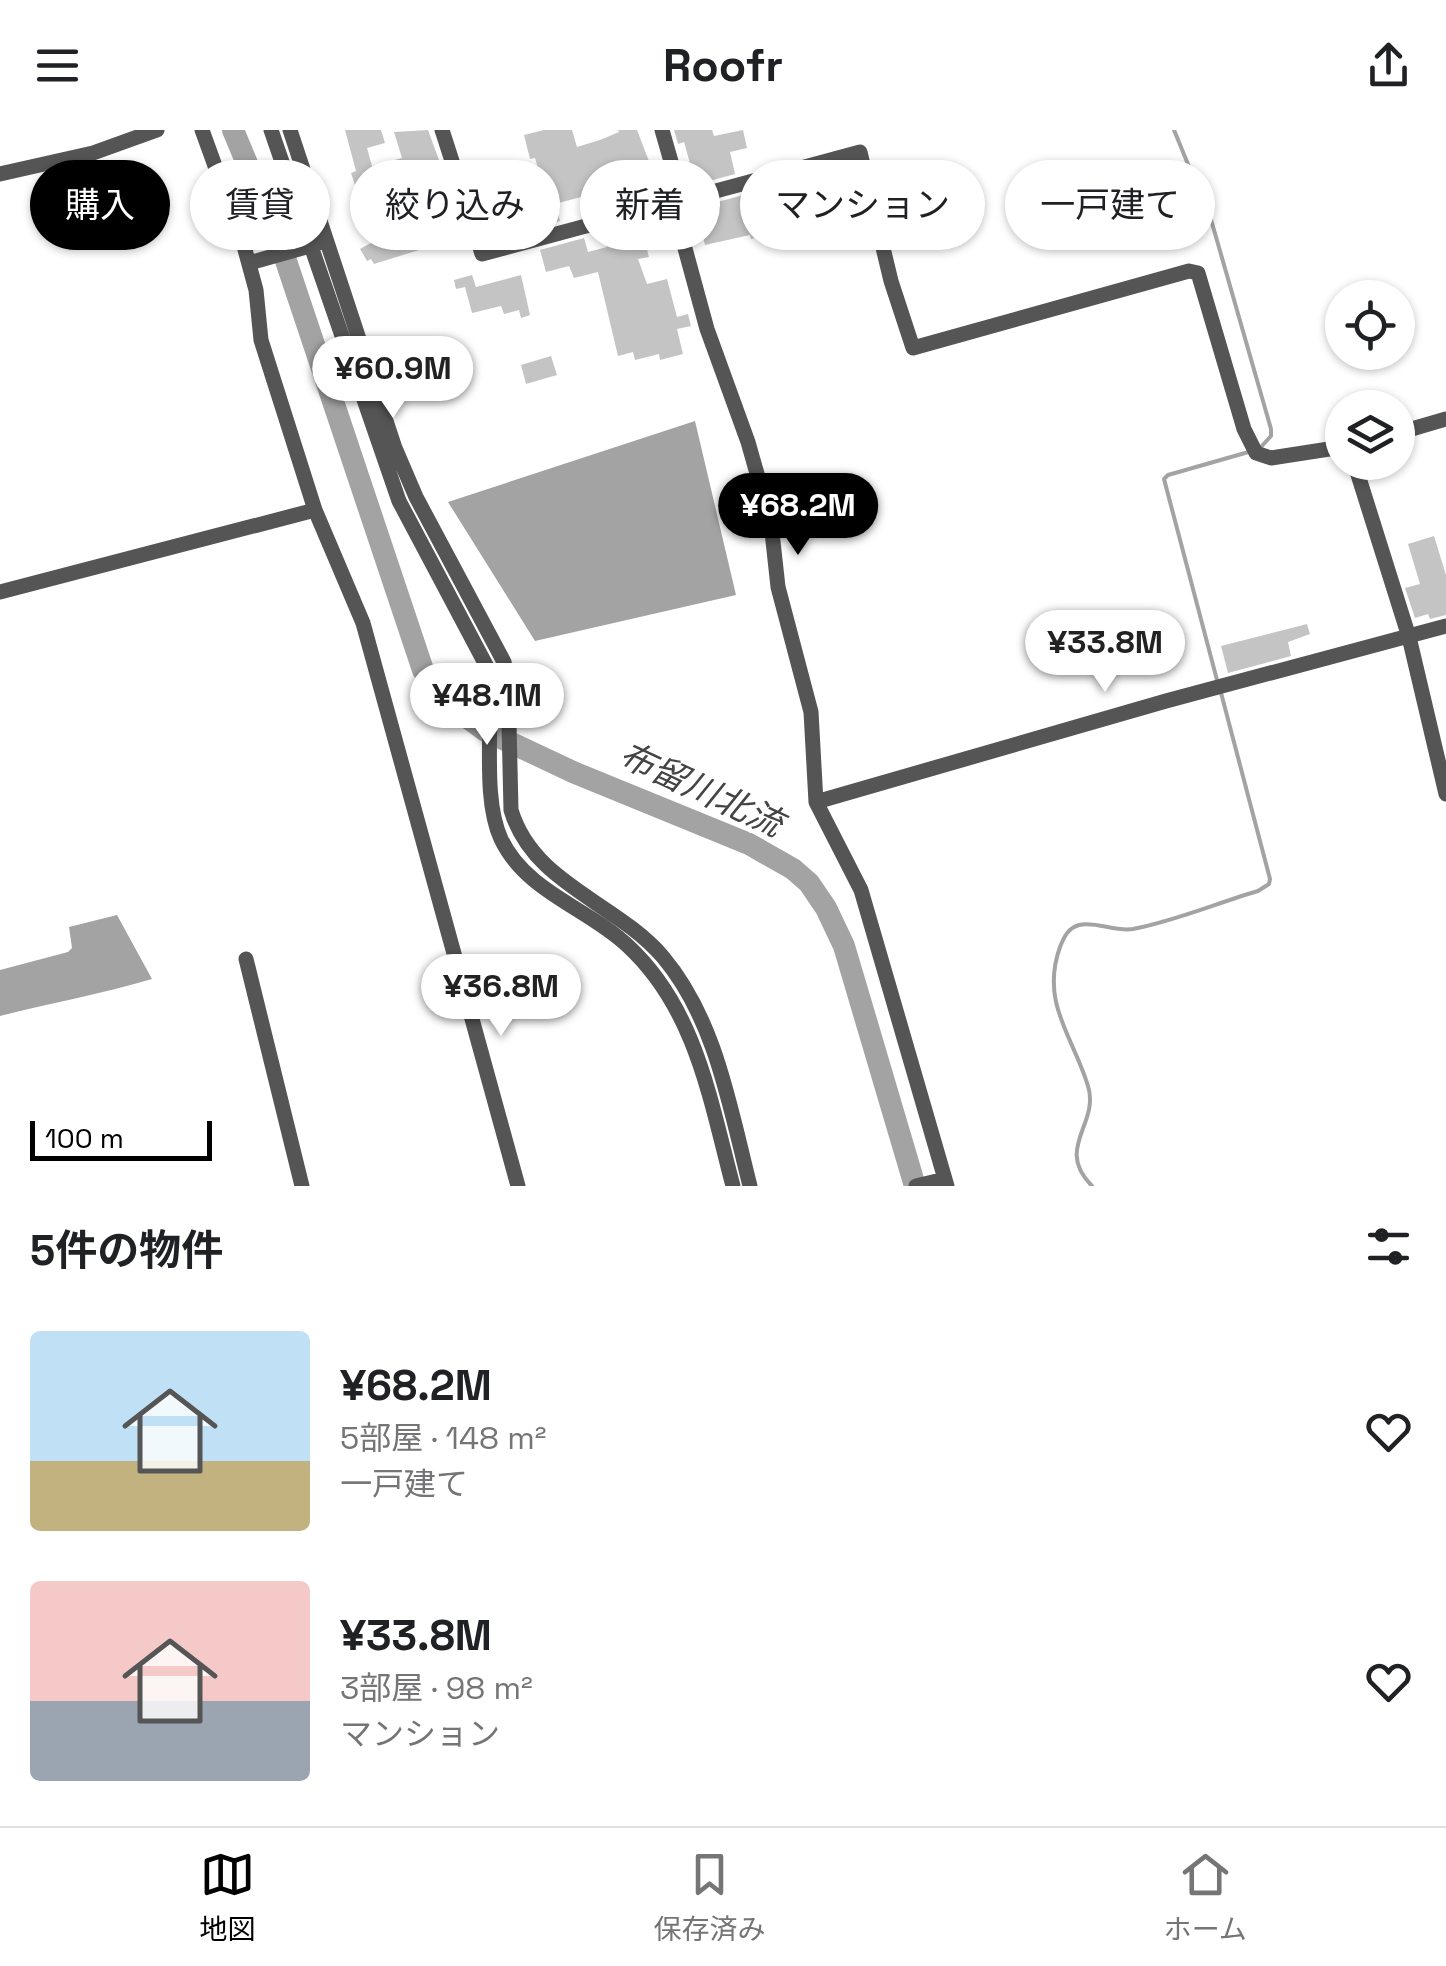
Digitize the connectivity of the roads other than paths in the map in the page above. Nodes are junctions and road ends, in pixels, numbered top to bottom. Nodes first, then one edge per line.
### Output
1 (158, 130) edge
2 (202, 130) edge
3 (271, 130) edge
4 (290, 130) edge
5 (442, 130) edge
6 (662, 130) edge
7 (282, 160) edge
8 (296, 160) edge
9 (671, 160) edge
10 (0, 174) edge
11 (720, 190) edge
12 (580, 228) edge
13 (294, 250) edge
14 (314, 250) edge
15 (314, 250) edge
16 (686, 250) edge
17 (251, 262) junction
18 (1446, 418) edge
19 (1415, 428) edge
20 (1325, 450) edge
21 (1360, 480) edge
22 (315, 510) junction
23 (0, 592) edge
24 (1446, 626) edge
25 (1409, 637) junction
26 (1446, 794) edge
27 (816, 802) junction
28 (246, 959) dead end
29 (942, 1182) edge
30 (302, 1186) edge
31 (518, 1186) edge
32 (733, 1186) edge
33 (750, 1186) edge
34 (916, 1186) edge

1 - 10 street
2 - 17 street
3 - 7 street
4 - 8 street
5 - 12 street
6 - 9 street
11 - 20 street
13 - 17 street
14 - 32 street
15 - 33 street
16 - 27 street
17 - 22 street
18 - 19 street
21 - 25 street
22 - 23 street
22 - 31 street
24 - 25 street
25 - 26 street
25 - 27 street
27 - 29 street
28 - 30 street
29 - 34 street

